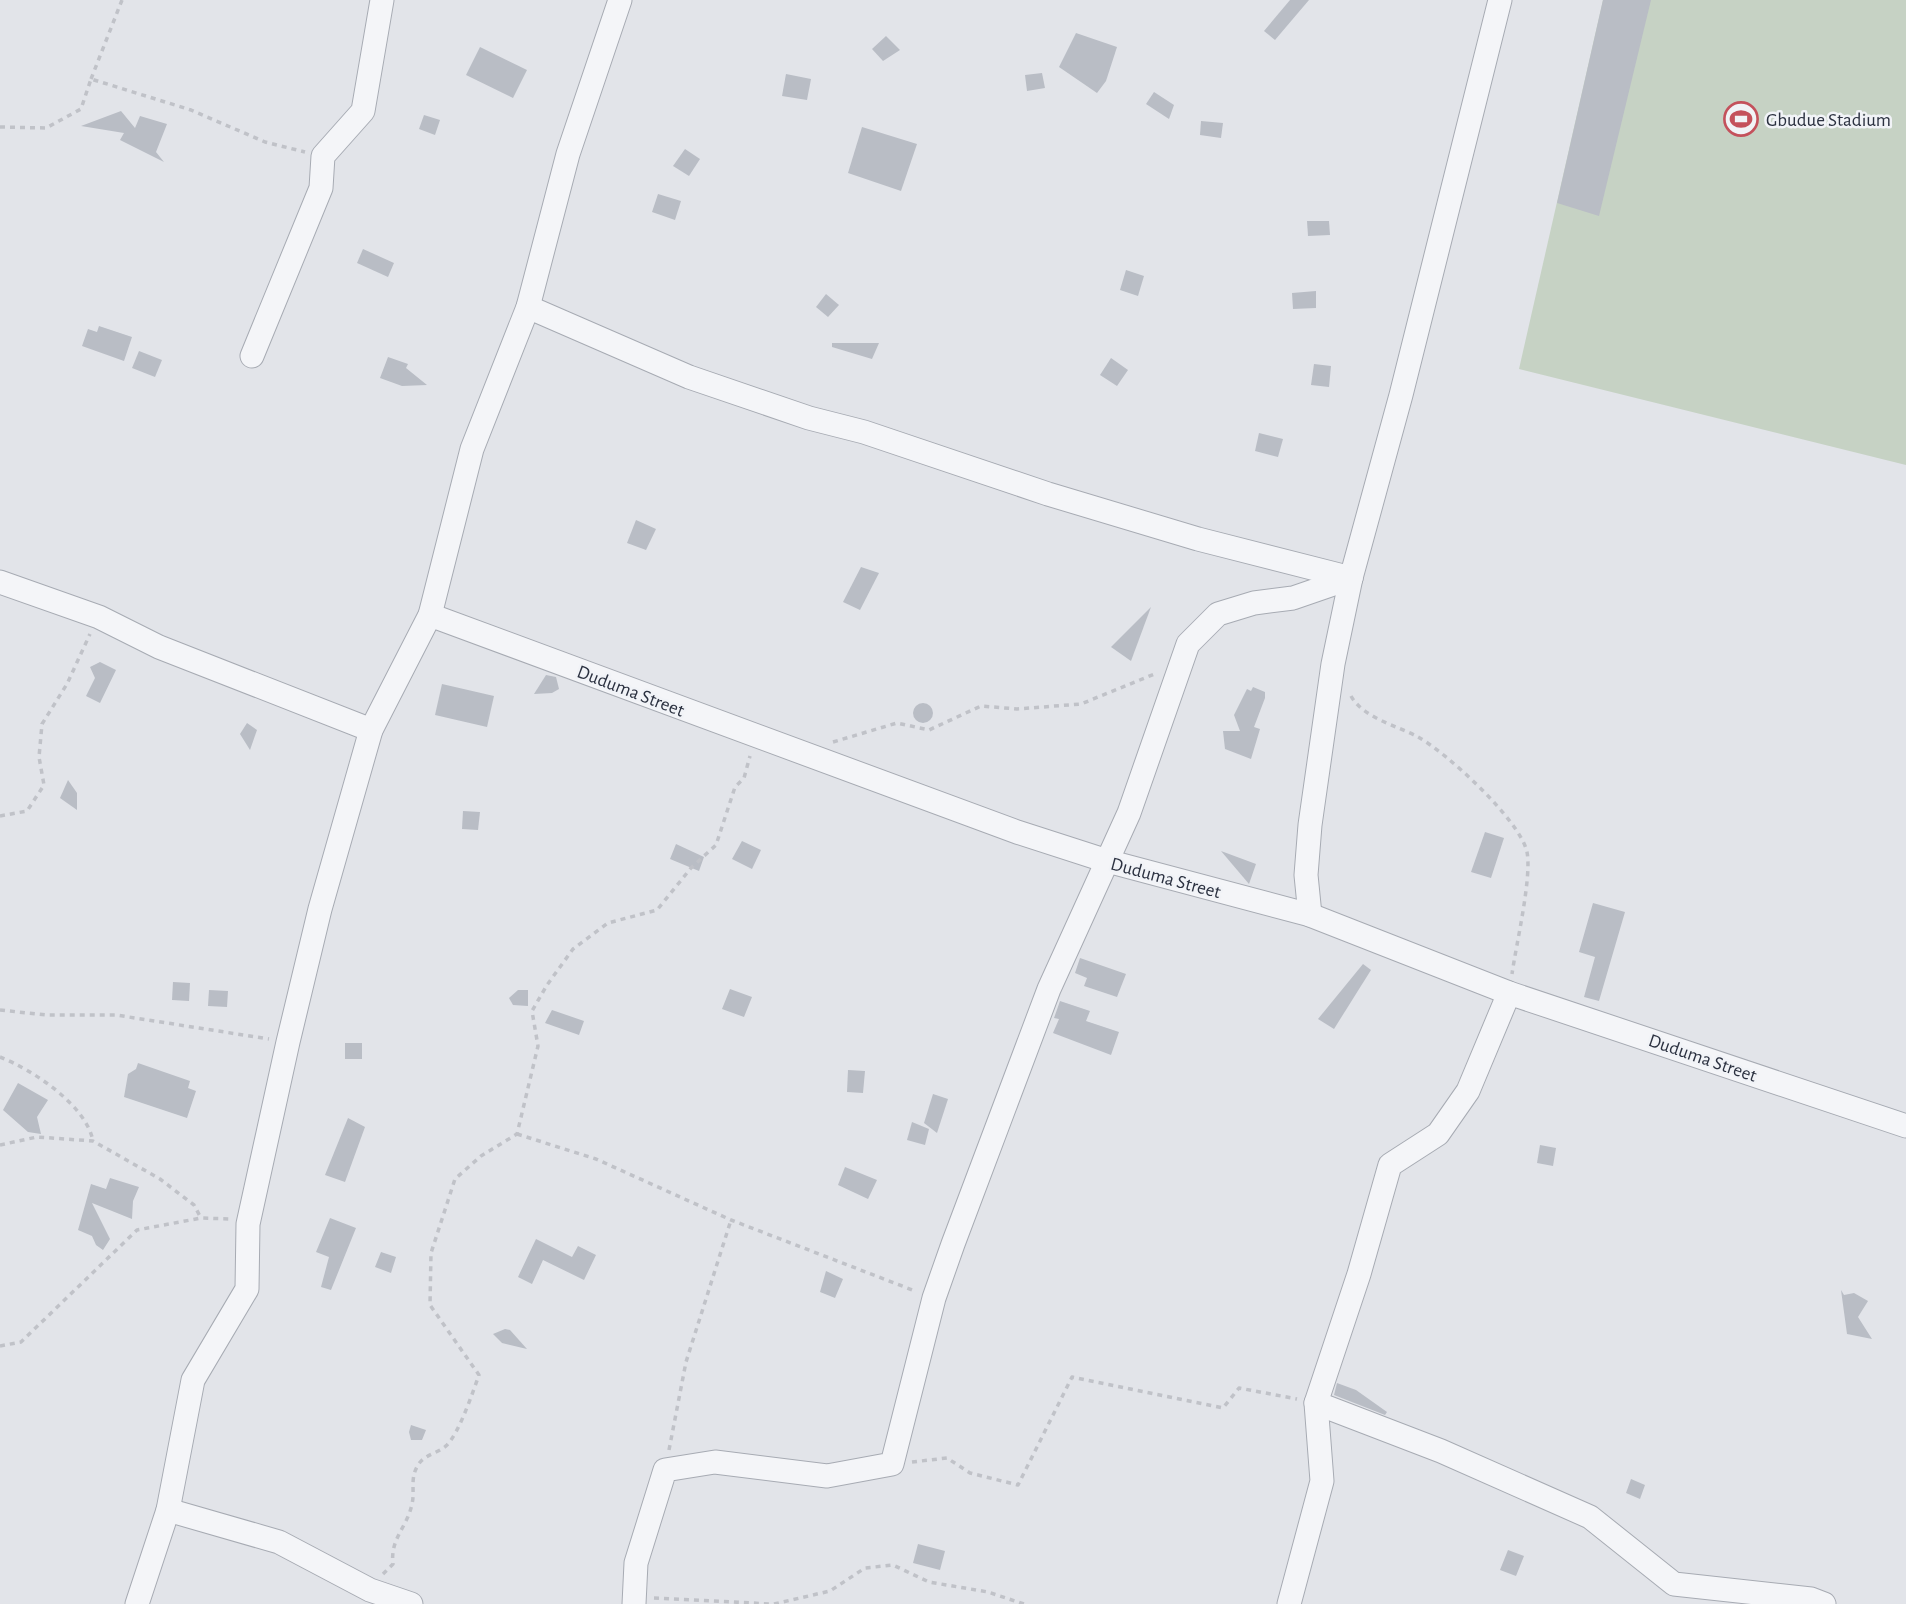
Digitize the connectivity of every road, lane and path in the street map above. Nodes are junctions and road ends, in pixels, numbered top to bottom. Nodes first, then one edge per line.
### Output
1 (122, 0) edge
2 (382, 0) edge
3 (620, 0) edge
4 (1500, 0) edge
5 (91, 79) junction
6 (0, 127) edge
7 (323, 156) junction
8 (528, 307) junction
9 (252, 356) dead end
10 (1351, 578) junction
11 (0, 582) edge
12 (430, 615) junction
13 (99, 617) junction
14 (1181, 663) junction
15 (1333, 663) junction
16 (371, 730) junction
17 (754, 737) junction
18 (807, 755) junction
19 (0, 816) edge
20 (1107, 861) junction
21 (1310, 915) junction
22 (1509, 993) junction
23 (0, 1010) edge
24 (288, 1042) junction
25 (0, 1057) edge
26 (1906, 1126) edge
27 (517, 1134) junction
28 (93, 1141) junction
29 (0, 1145) edge
30 (201, 1218) junction
31 (731, 1220) junction
32 (248, 1224) junction
33 (934, 1298) junction
34 (0, 1346) edge
35 (1316, 1403) junction
36 (892, 1464) junction
37 (665, 1470) junction
38 (168, 1510) junction
39 (368, 1597) edge
40 (634, 1601) edge
41 (137, 1604) edge
42 (411, 1604) edge
43 (772, 1604) edge
44 (1024, 1604) edge
45 (1289, 1604) edge
46 (1824, 1604) edge

1 - 5 path
2 - 7 street
3 - 8 street
4 - 10 street
5 - 6 path
5 - 7 path
7 - 9 street
8 - 10 street
8 - 12 street
10 - 14 street
10 - 15 street
11 - 13 street
12 - 16 street
12 - 17 street, Duduma Street
13 - 16 street
13 - 19 path
14 - 18 path
14 - 20 street
15 - 21 street
15 - 22 path
16 - 24 street
17 - 18 street, Duduma Street
17 - 27 path
18 - 20 street, Duduma Street
20 - 21 street, Duduma Street
20 - 33 street
21 - 22 street, Duduma Street
22 - 26 street, Duduma Street
22 - 35 street
23 - 24 path
24 - 32 street
25 - 28 path
27 - 31 path
27 - 39 path
28 - 29 path
28 - 30 path
30 - 32 path
30 - 34 path
31 - 33 path
31 - 37 path
32 - 38 street
33 - 36 street
35 - 36 path
35 - 45 street
35 - 46 street
36 - 37 street
37 - 40 street
38 - 39 street
38 - 41 street
39 - 42 street
40 - 43 path
43 - 44 path

